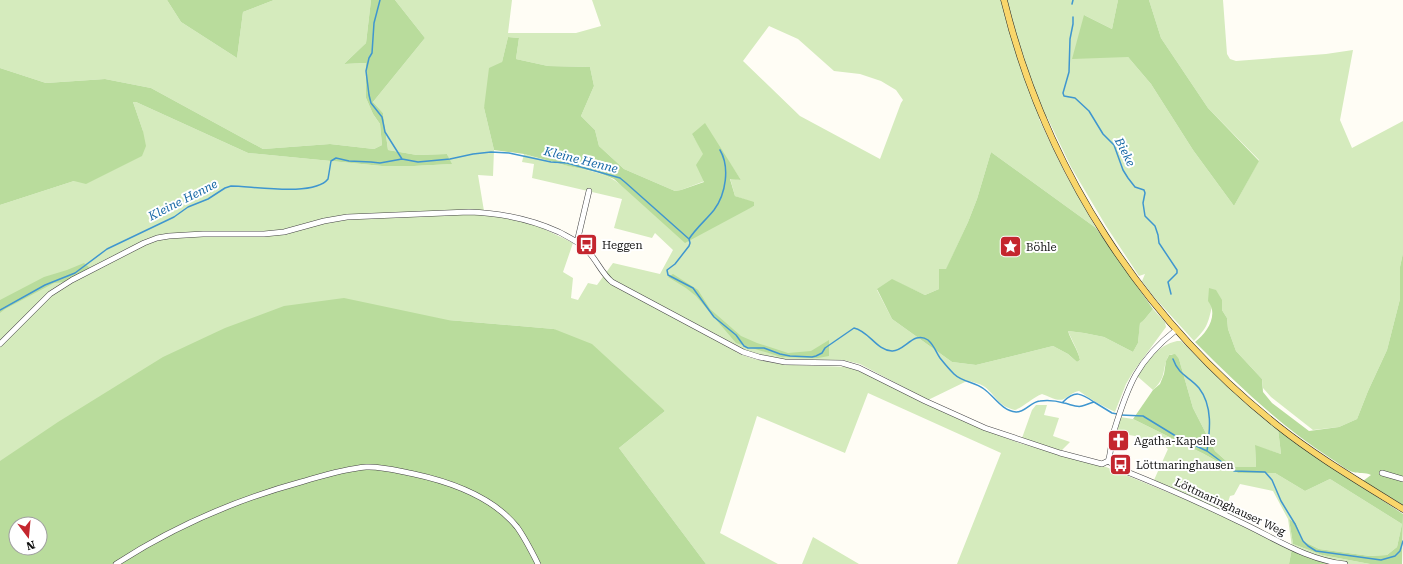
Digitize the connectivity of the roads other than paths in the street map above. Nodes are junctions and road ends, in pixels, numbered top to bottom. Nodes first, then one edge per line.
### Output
1 (1004, 0) edge
2 (589, 191) dead end
3 (577, 242) junction
4 (1176, 330) junction
5 (0, 344) edge
6 (1108, 461) junction
7 (1382, 473) dead end
8 (1403, 479) edge
9 (1403, 509) edge
10 (116, 564) edge
11 (538, 564) edge
12 (1346, 564) edge

1 - 4 main road
2 - 3 street
3 - 5 street
3 - 6 street
4 - 6 street
4 - 9 main road
6 - 12 street, Löttmaringhauser Weg
7 - 8 street
10 - 11 street

